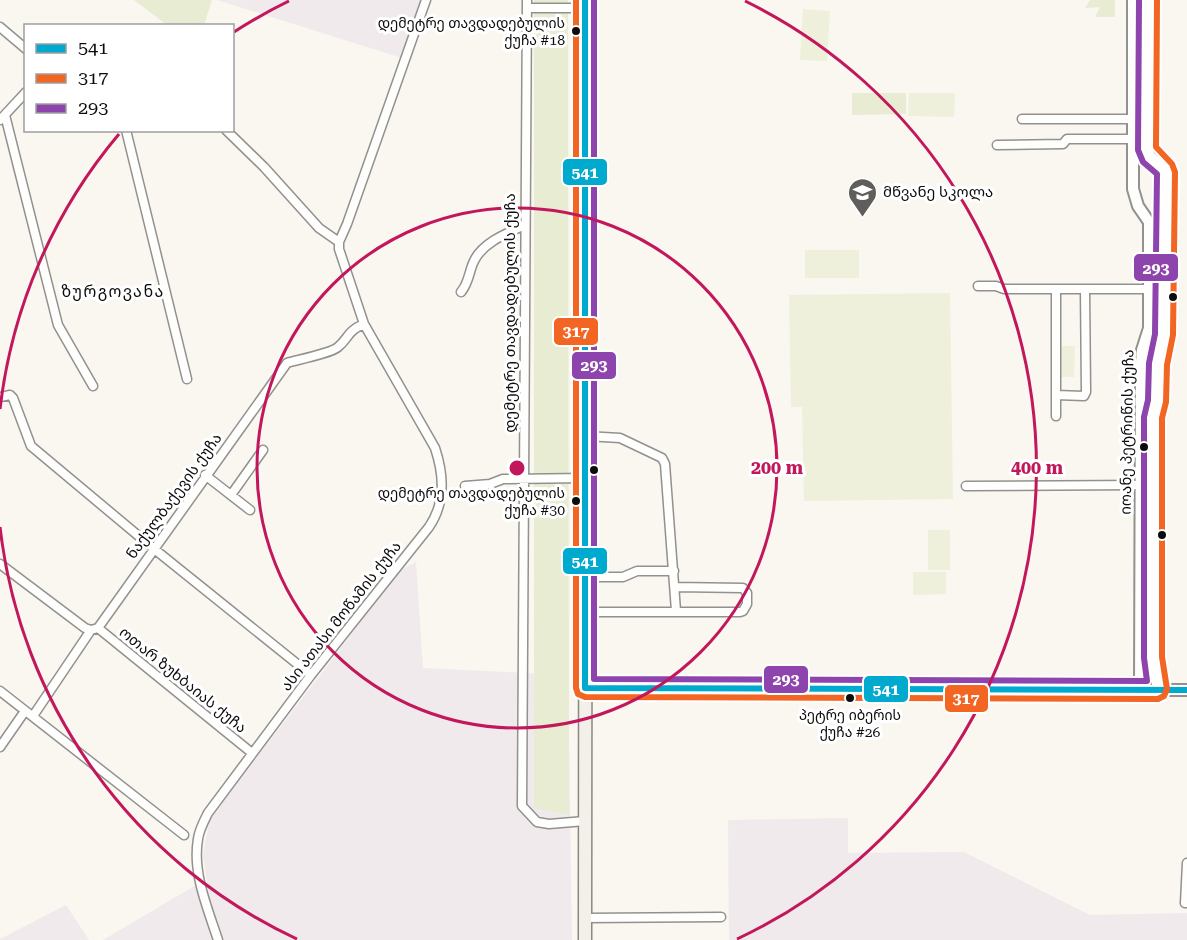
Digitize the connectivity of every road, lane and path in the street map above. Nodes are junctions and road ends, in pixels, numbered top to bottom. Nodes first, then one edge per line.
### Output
1 (426, 0) edge
2 (1133, 0) edge
3 (1148, 0) edge
4 (527, 4) edge
5 (585, 4) edge
6 (0, 27) edge
7 (24, 47) edge
8 (1133, 61) junction
9 (1147, 61) junction
10 (24, 94) edge
11 (2, 117) edge
12 (1022, 119) dead end
13 (1133, 119) junction
14 (126, 132) edge
15 (228, 132) edge
16 (1133, 144) junction
17 (997, 145) dead end
18 (1147, 149) junction
19 (1133, 163) junction
20 (1160, 163) junction
21 (525, 225) junction
22 (339, 242) junction
23 (978, 286) dead end
24 (1056, 289) junction
25 (1084, 289) junction
26 (1149, 289) junction
27 (461, 292) dead end
28 (364, 324) junction
29 (1142, 350) junction
30 (1160, 350) junction
31 (1141, 363) junction
32 (1158, 364) junction
33 (187, 380) dead end
34 (93, 386) dead end
35 (1056, 395) junction
36 (0, 397) edge
37 (1140, 400) junction
38 (1156, 401) junction
39 (1056, 416) dead end
40 (1140, 417) junction
41 (1153, 417) junction
42 (585, 436) junction
43 (263, 450) dead end
44 (205, 475) junction
45 (585, 478) junction
46 (524, 479) junction
47 (1140, 485) junction
48 (465, 486) dead end
49 (966, 486) dead end
50 (231, 495) junction
51 (1140, 505) junction
52 (1153, 505) junction
53 (250, 510) dead end
54 (153, 548) junction
55 (0, 564) edge
56 (674, 571) junction
57 (585, 578) junction
58 (675, 587) junction
59 (676, 611) junction
60 (585, 612) junction
61 (94, 629) junction
62 (311, 675) junction
63 (585, 688) junction
64 (1140, 690) junction
65 (1158, 690) junction
66 (1187, 690) edge
67 (0, 691) edge
68 (29, 714) junction
69 (0, 747) edge
70 (252, 753) junction
71 (585, 820) junction
72 (184, 835) dead end
73 (1187, 863) edge
74 (1187, 903) edge
75 (722, 917) dead end
76 (585, 918) junction
77 (218, 940) edge
78 (585, 940) edge

1 - 22 street
2 - 8 street, იოანე პეტრიწის ქუჩა
3 - 9 street
4 - 5 street
4 - 21 street, დემეტრე თავდადებულის ქუჩა
5 - 42 main road
6 - 7 street
8 - 9 street
8 - 13 street, იოანე პეტრიწის ქუჩა
9 - 18 street
10 - 11 street
11 - 34 street
12 - 13 street
13 - 16 street, იოანე პეტრიწის ქუჩა
14 - 33 street
15 - 22 street
16 - 17 street
16 - 18 street
16 - 19 street, იოანე პეტრიწის ქუჩა
18 - 20 street
19 - 20 street
19 - 26 street, იოანე პეტრიწის ქუჩა
20 - 30 street, იოანე პეტრიწის ქუჩა
21 - 27 street
21 - 46 street, დემეტრე თავდადებულის ქუჩა
22 - 28 street, ასი ათასი მოწამის ქუჩა
23 - 24 street
24 - 25 street
24 - 35 street
25 - 26 street
25 - 35 street
26 - 29 street, იოანე პეტრიწის ქუჩა
28 - 44 street, ნაქულბაქევის ქუჩა
28 - 62 street, ასი ათასი მოწამის ქუჩა
29 - 30 street
29 - 31 street, იოანე პეტრიწის ქუჩა
30 - 32 street, იოანე პეტრიწის ქუჩა
31 - 32 street
31 - 37 street, იოანე პეტრიწის ქუჩა
32 - 38 street, იოანე პეტრიწის ქუჩა
35 - 39 street
36 - 54 street
37 - 38 street
37 - 40 street, იოანე პეტრიწის ქუჩა
38 - 41 street, იოანე პეტრიწის ქუჩა
40 - 41 street
40 - 47 street, იოანე პეტრიწის ქუჩა
41 - 52 street, იოანე პეტრიწის ქუჩა
42 - 45 main road
42 - 56 street
43 - 50 street
44 - 50 street
44 - 54 street, ნაქულბაქევის ქუჩა
45 - 46 street
45 - 57 main road
46 - 48 street
46 - 71 street, დემეტრე თავდადებულის ქუჩა
47 - 49 street
47 - 51 street, იოანე პეტრიწის ქუჩა
50 - 53 street
51 - 52 street
51 - 64 street, იოანე პეტრიწის ქუჩა
52 - 65 street, იოანე პეტრიწის ქუჩა
54 - 61 street, ნაქულბაქევის ქუჩა
54 - 62 street
55 - 61 street, ოთარ ზუხბაიას ქუჩა
56 - 57 street
56 - 58 street
57 - 60 main road
58 - 59 street
58 - 59 street
59 - 60 street
60 - 63 main road
61 - 68 street, ნაქულბაქევის ქუჩა
61 - 70 street, ოთარ ზუხბაიას ქუჩა
62 - 70 street, ასი ათასი მოწამის ქუჩა
63 - 64 street
63 - 71 main road
64 - 65 street
65 - 66 street
67 - 68 street
68 - 69 street, ნაქულბაქევის ქუჩა
68 - 72 street
70 - 77 street, ასი ათასი მოწამის ქუჩა
71 - 76 main road
73 - 74 street
75 - 76 street
76 - 78 main road

